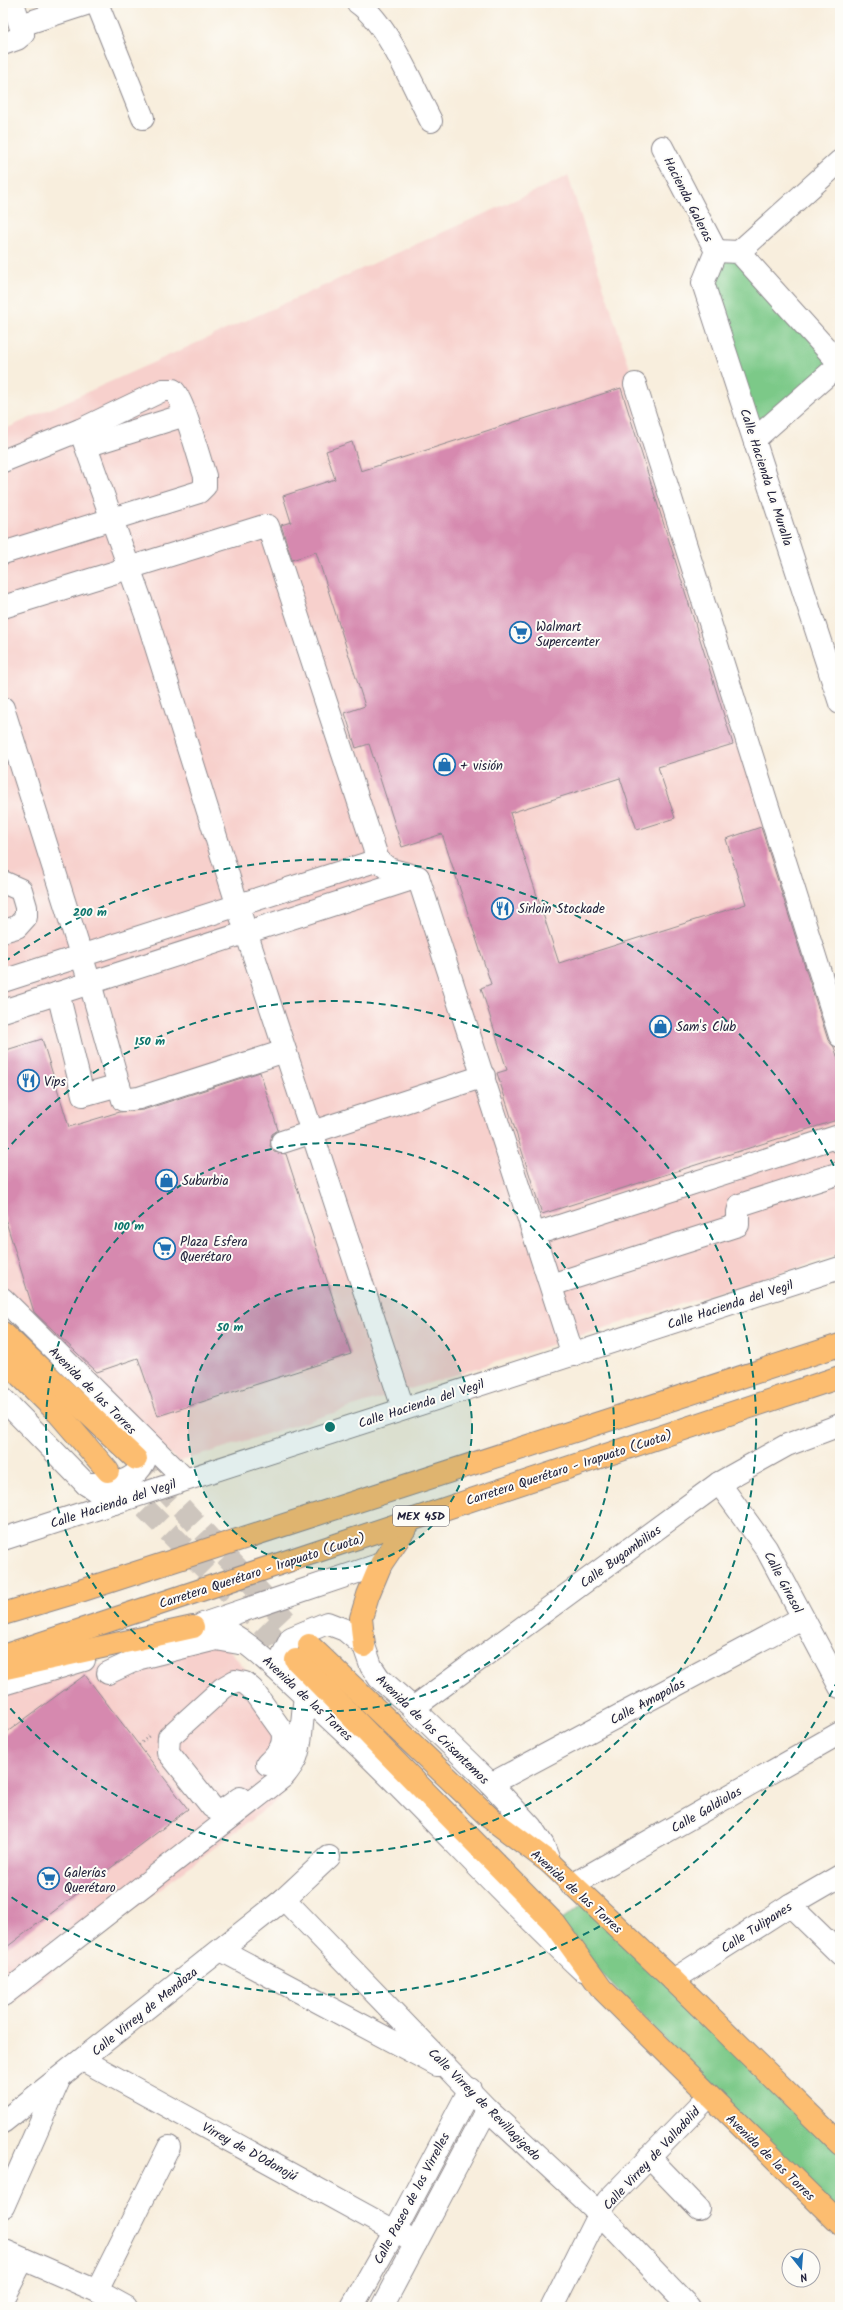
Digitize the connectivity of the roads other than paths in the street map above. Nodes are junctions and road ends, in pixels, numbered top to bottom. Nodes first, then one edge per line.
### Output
1 (13, 3) edge
2 (89, 3) edge
3 (97, 3) edge
4 (358, 3) edge
5 (14, 36) edge
6 (143, 118) dead end
7 (431, 121) dead end
8 (662, 147) dead end
9 (840, 161) edge
10 (716, 251) junction
11 (739, 252) junction
12 (840, 364) edge
13 (635, 384) dead end
14 (185, 415) junction
15 (83, 438) junction
16 (755, 439) junction
17 (3, 461) edge
18 (110, 519) junction
19 (3, 553) edge
20 (128, 568) junction
21 (3, 607) edge
22 (840, 703) edge
23 (3, 708) edge
24 (384, 865) junction
25 (418, 877) junction
26 (3, 882) edge
27 (238, 906) junction
28 (3, 931) edge
29 (246, 932) junction
30 (82, 956) junction
31 (3, 981) edge
32 (90, 982) junction
33 (58, 993) junction
34 (3, 1011) edge
35 (840, 1036) edge
36 (285, 1051) junction
37 (484, 1076) junction
38 (118, 1085) junction
39 (312, 1133) junction
40 (282, 1142) dead end
41 (840, 1142) edge
42 (840, 1173) edge
43 (535, 1234) junction
44 (840, 1268) edge
45 (551, 1285) junction
46 (3, 1299) edge
47 (3, 1333) edge
48 (840, 1345) edge
49 (573, 1355) junction
50 (3, 1359) edge
51 (840, 1377) edge
52 (3, 1399) edge
53 (403, 1408) junction
54 (840, 1425) edge
55 (143, 1453) junction
56 (108, 1471) tunnel mouth
57 (185, 1479) junction
58 (719, 1483) junction
59 (86, 1484) junction
60 (114, 1503) junction
61 (411, 1520) junction
62 (3, 1539) edge
63 (381, 1564) junction
64 (80, 1591) junction
65 (3, 1606) edge
66 (3, 1614) edge
67 (802, 1618) junction
68 (201, 1625) junction
69 (251, 1646) junction
70 (364, 1646) junction
71 (3, 1656) edge
72 (3, 1669) edge
73 (276, 1669) junction
74 (108, 1673) dead end
75 (3, 1684) edge
76 (840, 1687) edge
77 (305, 1697) junction
78 (413, 1708) junction
79 (840, 1733) edge
80 (276, 1770) junction
81 (491, 1784) junction
82 (329, 1857) dead end
83 (550, 1863) junction
84 (840, 1876) edge
85 (572, 1885) junction
86 (284, 1899) junction
87 (790, 1905) junction
88 (220, 1950) junction
89 (840, 1954) edge
90 (673, 1980) junction
91 (601, 1988) junction
92 (3, 1995) edge
93 (83, 2060) junction
94 (454, 2074) junction
95 (61, 2077) junction
96 (470, 2089) junction
97 (709, 2096) junction
98 (487, 2109) junction
99 (3, 2122) edge
100 (840, 2144) edge
101 (169, 2147) dead end
102 (649, 2158) junction
103 (3, 2207) edge
104 (700, 2209) dead end
105 (599, 2213) junction
106 (840, 2224) edge
107 (395, 2231) junction
108 (416, 2243) junction
109 (3, 2250) edge
110 (23, 2259) junction
111 (96, 2291) junction
112 (3, 2298) edge
113 (126, 2307) edge
114 (352, 2307) edge
115 (382, 2307) edge
116 (552, 2307) edge
117 (688, 2307) edge

1 - 5 street
2 - 5 street
3 - 6 street
4 - 7 street
8 - 10 street, Hacienda Galeras
9 - 11 street
10 - 11 street
10 - 16 street, Calle Hacienda La Muralla
11 - 12 street
12 - 16 street
13 - 35 street
14 - 15 street
14 - 15 street
14 - 18 street
15 - 17 street
15 - 18 street
16 - 22 street, Calle Hacienda La Muralla
18 - 19 street
18 - 20 street
20 - 21 street
20 - 24 street
20 - 27 street
23 - 30 street
24 - 25 street
24 - 27 street
25 - 29 street
25 - 37 street
26 - 28 street
27 - 29 street
27 - 30 street
29 - 32 street
29 - 36 street
30 - 31 street
30 - 32 street
32 - 33 street
32 - 38 street
33 - 34 street
33 - 38 street
36 - 38 street
36 - 39 street
37 - 39 street
37 - 43 street
39 - 40 street
39 - 53 street
41 - 43 street
42 - 45 street
43 - 45 street
44 - 49 street, Calle Hacienda del Vegil
45 - 49 street
46 - 55 street, Avenida de las Torres
47 - 55 main road, Avenida de las Torres
48 - 64 main road, MEX 45D
49 - 53 street, Calle Hacienda del Vegil
50 - 56 main road
51 - 61 main road, Carretera Querétaro - Irapuato (Cuota) / MEX 45D
52 - 59 street
53 - 57 street, Calle Hacienda del Vegil
54 - 58 street, Calle Bugambilias
55 - 57 street, Avenida de las Torres
55 - 59 street
57 - 60 street, Calle Hacienda del Vegil
58 - 67 street, Calle Girasol
58 - 78 street, Calle Bugambilias
59 - 60 street
60 - 62 street, Calle Hacienda del Vegil
61 - 63 main road
61 - 71 main road, Carretera Querétaro - Irapuato (Cuota) / MEX 45D
63 - 68 street
63 - 70 main road
64 - 65 main road
64 - 66 main road, MEX 45D
67 - 76 street, Calle Girasol
67 - 81 street, Calle Amapolas
68 - 69 street, Avenida de las Torres
68 - 72 main road
68 - 75 street
69 - 73 street, Avenida de las Torres
69 - 74 street
70 - 73 street, Avenida de los Crisantemos
70 - 78 street, Avenida de los Crisantemos
73 - 77 street, Avenida de las Torres
77 - 80 street
77 - 91 street, Avenida de las Torres
78 - 81 street, Avenida de los Crisantemos
79 - 85 street, Calle Galdiolas
80 - 80 street
80 - 92 street
81 - 83 street, Avenida de los Crisantemos
82 - 86 street, Calle Virrey de Mendoza
83 - 85 main road, Avenida de las Torres
83 - 91 main road, Avenida de las Torres
84 - 87 street, Calle Tulipanes
85 - 90 main road, Avenida de las Torres
86 - 88 street, Calle Virrey de Mendoza
86 - 94 street, Calle Virrey de Revillagigedo
87 - 89 street
87 - 90 street, Calle Tulipanes
88 - 93 street, Calle Virrey de Mendoza
88 - 94 street
90 - 100 main road, Avenida de las Torres
91 - 97 main road, Avenida de las Torres
93 - 95 street, Calle Virrey de Mendoza
93 - 107 street, Virrey de D'Odonojú
94 - 96 street, Calle Virrey de Revillagigedo
95 - 99 street, Calle Virrey de Mendoza
95 - 103 street
96 - 98 street, Calle Virrey de Revillagigedo
96 - 107 street, Calle Paseo de los Virrelles
97 - 102 street, Calle Virrey de Valladolid
97 - 106 main road, Avenida de las Torres
98 - 105 street, Calle Virrey de Revillagigedo
98 - 108 street, Calle Paseo de los Virrelles
101 - 111 street
102 - 104 street
102 - 105 street, Calle Virrey de Valladolid
105 - 116 street, Calle Virrey de Valladolid
105 - 117 street, Calle Virrey de Revillagigedo
107 - 108 street, Virrey de D'Odonojú
107 - 114 street, Calle Paseo de los Virrelles
108 - 115 street, Calle Paseo de los Virrelles
109 - 110 street
110 - 111 street
110 - 112 street
111 - 113 street

